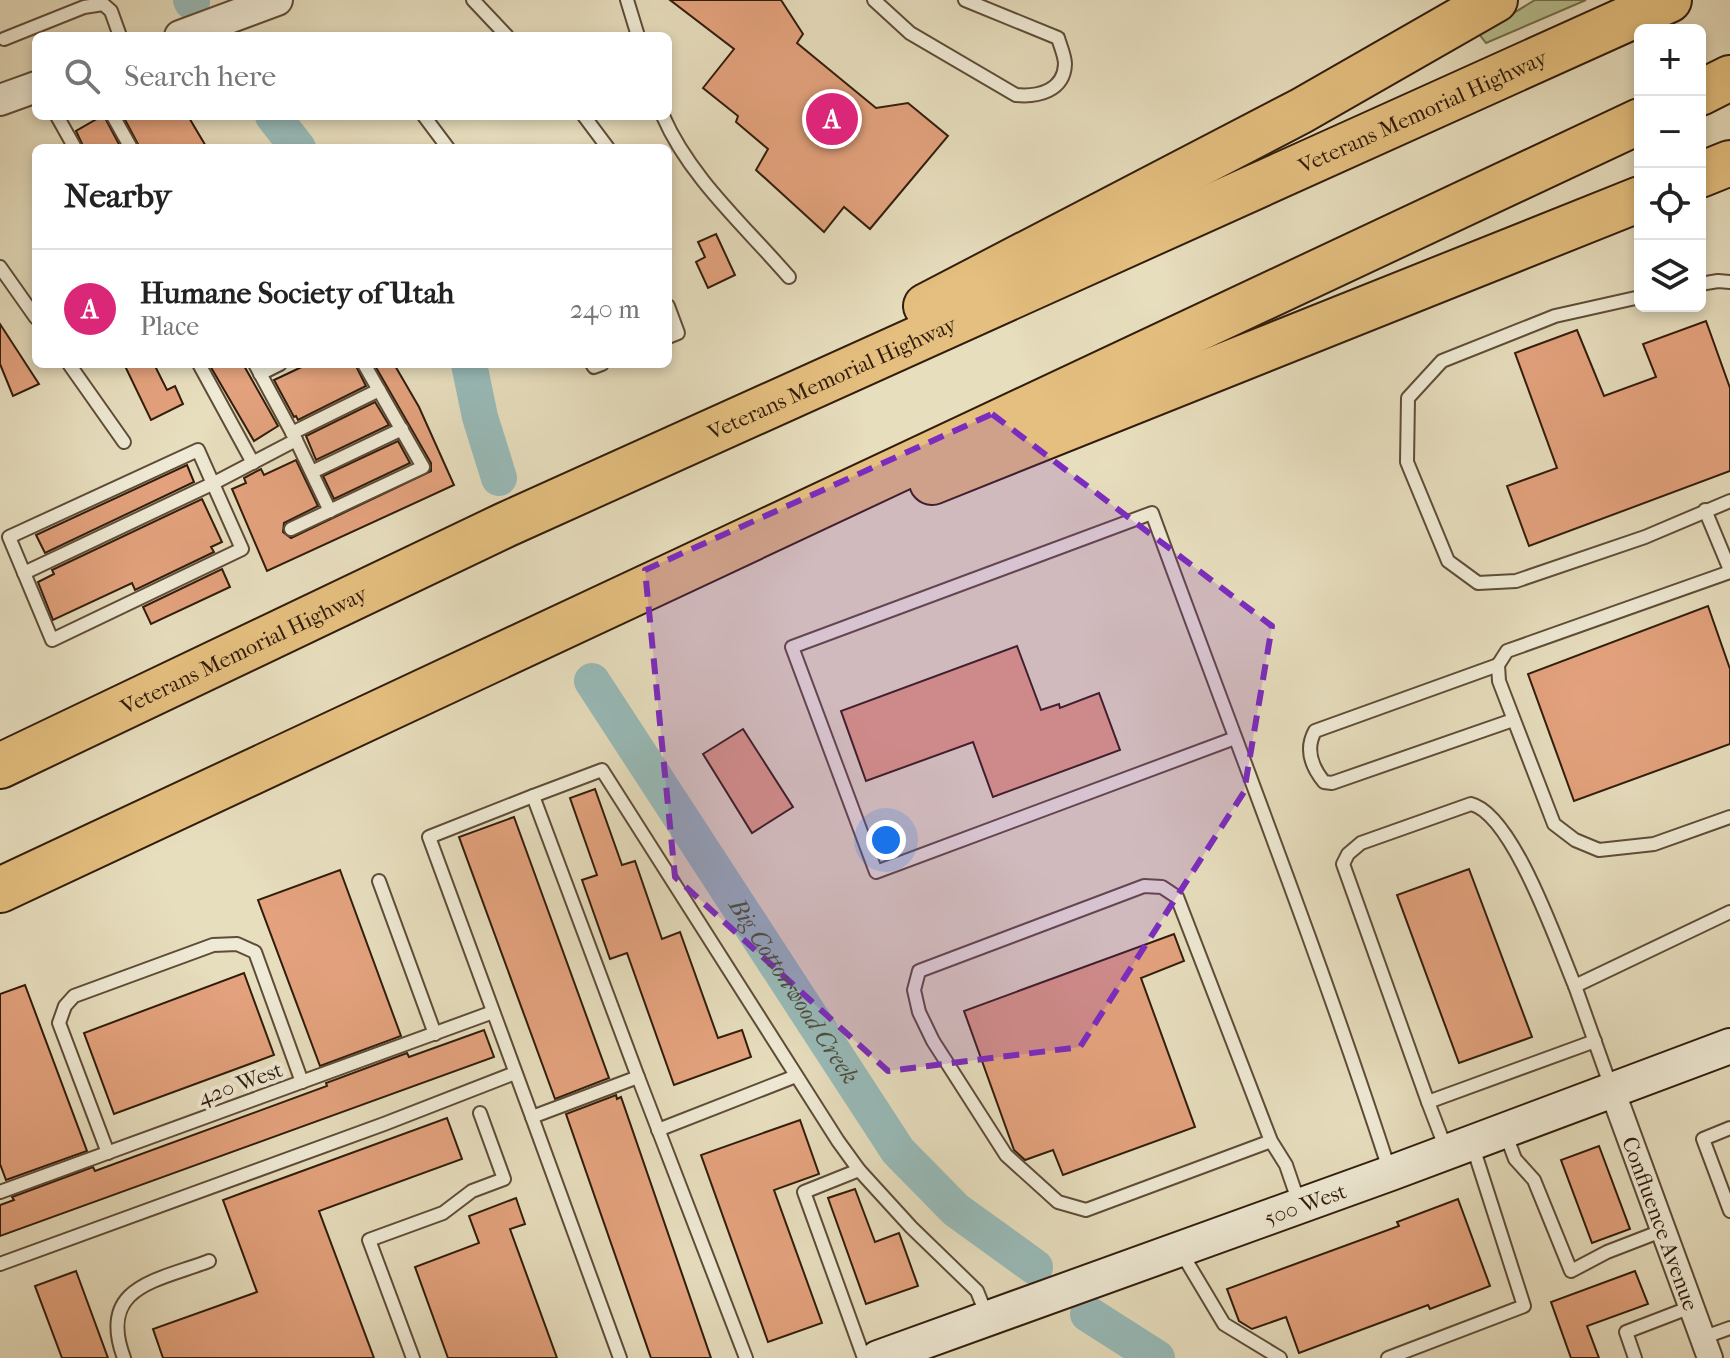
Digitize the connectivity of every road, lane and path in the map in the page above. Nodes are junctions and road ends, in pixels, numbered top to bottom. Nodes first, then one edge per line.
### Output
1 (277, 0) edge
2 (473, 0) edge
3 (627, 0) edge
4 (874, 0) edge
5 (965, 0) edge
6 (1495, 0) edge
7 (1669, 0) edge
8 (119, 32) edge
9 (191, 32) edge
10 (503, 32) edge
11 (637, 32) edge
12 (4, 39) dead end
13 (1730, 78) edge
14 (32, 88) edge
15 (1706, 90) edge
16 (0, 100) edge
17 (59, 120) edge
18 (115, 120) edge
19 (427, 120) edge
20 (587, 120) edge
21 (665, 120) edge
22 (1634, 124) edge
23 (73, 144) edge
24 (129, 144) edge
25 (445, 144) edge
26 (605, 144) edge
27 (1730, 163) edge
28 (1706, 173) edge
29 (1634, 201) edge
30 (0, 267) edge
31 (789, 277) dead end
32 (1730, 282) edge
33 (1706, 283) edge
34 (1634, 298) edge
35 (32, 312) edge
36 (672, 317) edge
37 (672, 335) edge
38 (72, 368) edge
39 (201, 368) edge
40 (366, 368) edge
41 (257, 369) edge
42 (379, 390) junction
43 (402, 429) junction
44 (294, 437) junction
45 (124, 442) dead end
46 (253, 463) junction
47 (312, 472) junction
48 (214, 483) junction
49 (1730, 501) edge
50 (1705, 510) junction
51 (330, 511) junction
52 (505, 525) junction
53 (291, 529) dead end
54 (1730, 571) edge
55 (24, 573) junction
56 (562, 630) junction
57 (1498, 665) junction
58 (1513, 720) junction
59 (1235, 738) junction
60 (0, 766) edge
61 (533, 796) junction
62 (1730, 817) edge
63 (379, 881) dead end
64 (0, 890) edge
65 (1730, 912) edge
66 (1575, 986) junction
67 (493, 1012) junction
68 (435, 1034) junction
69 (1595, 1041) junction
70 (1730, 1046) edge
71 (515, 1073) junction
72 (796, 1076) junction
73 (638, 1077) junction
74 (302, 1082) junction
75 (1612, 1090) junction
76 (1428, 1102) junction
77 (480, 1113) dead end
78 (532, 1117) junction
79 (1730, 1128) edge
80 (658, 1130) junction
81 (1505, 1131) junction
82 (1271, 1141) junction
83 (1459, 1147) junction
84 (108, 1153) junction
85 (859, 1170) junction
86 (1391, 1173) junction
87 (0, 1192) edge
88 (1300, 1206) junction
89 (1730, 1211) edge
90 (1664, 1230) junction
91 (1179, 1249) junction
92 (209, 1261) dead end
93 (0, 1264) edge
94 (1691, 1307) junction
95 (987, 1317) junction
96 (1730, 1328) edge
97 (1706, 1348) edge
98 (124, 1358) edge
99 (413, 1358) edge
100 (620, 1358) edge
101 (746, 1358) edge
102 (864, 1358) edge
103 (878, 1358) edge
104 (1280, 1358) edge
105 (1388, 1358) edge
106 (1635, 1358) edge

1 - 9 street
2 - 10 lane
3 - 11 lane
4 - 5 lane
6 - 52 highway
7 - 52 highway, Veterans Memorial Highway
8 - 12 lane
13 - 15 highway
14 - 16 street
17 - 23 lane
18 - 24 lane
19 - 25 lane
20 - 26 lane
21 - 31 lane
22 - 56 highway
27 - 28 highway
29 - 56 highway
30 - 35 lane
32 - 33 lane
34 - 50 lane
36 - 37 lane
38 - 45 lane
39 - 46 lane
40 - 42 lane
41 - 44 lane
42 - 43 lane
42 - 44 lane
43 - 47 lane
43 - 51 lane
44 - 46 lane
44 - 47 lane
46 - 48 lane
47 - 51 lane
48 - 55 lane
48 - 55 lane
48 - 55 lane
49 - 50 lane
50 - 54 lane
51 - 53 lane
52 - 60 highway, Veterans Memorial Highway
54 - 57 lane
56 - 64 highway
57 - 58 lane
57 - 58 lane
58 - 62 lane
59 - 59 lane
59 - 86 lane
61 - 67 lane
61 - 72 lane
61 - 73 lane
63 - 68 lane
65 - 66 lane
66 - 69 lane
66 - 76 lane
67 - 68 lane, 420 West
67 - 71 lane
68 - 74 lane, 420 West
69 - 75 lane
69 - 76 lane
70 - 75 main road, 500 West
71 - 78 lane
71 - 93 lane
72 - 80 lane
72 - 85 lane
73 - 78 lane
73 - 80 lane
74 - 84 lane, 420 West
74 - 84 lane
75 - 81 main road, 500 West
75 - 90 street, Confluence Avenue
76 - 83 lane
77 - 99 lane
78 - 100 lane
79 - 89 lane
80 - 101 lane
81 - 83 main road, 500 West
81 - 90 lane
82 - 82 lane
82 - 88 lane
83 - 86 main road, 500 West
83 - 105 lane
84 - 87 lane, 420 West
85 - 95 lane
85 - 102 lane
86 - 88 main road, 500 West
88 - 91 main road, 500 West
90 - 94 street, Confluence Avenue
91 - 95 main road, 500 West
91 - 104 lane
92 - 98 lane
94 - 97 street, Confluence Avenue
94 - 106 lane
95 - 103 main road, 500 West
96 - 97 lane

